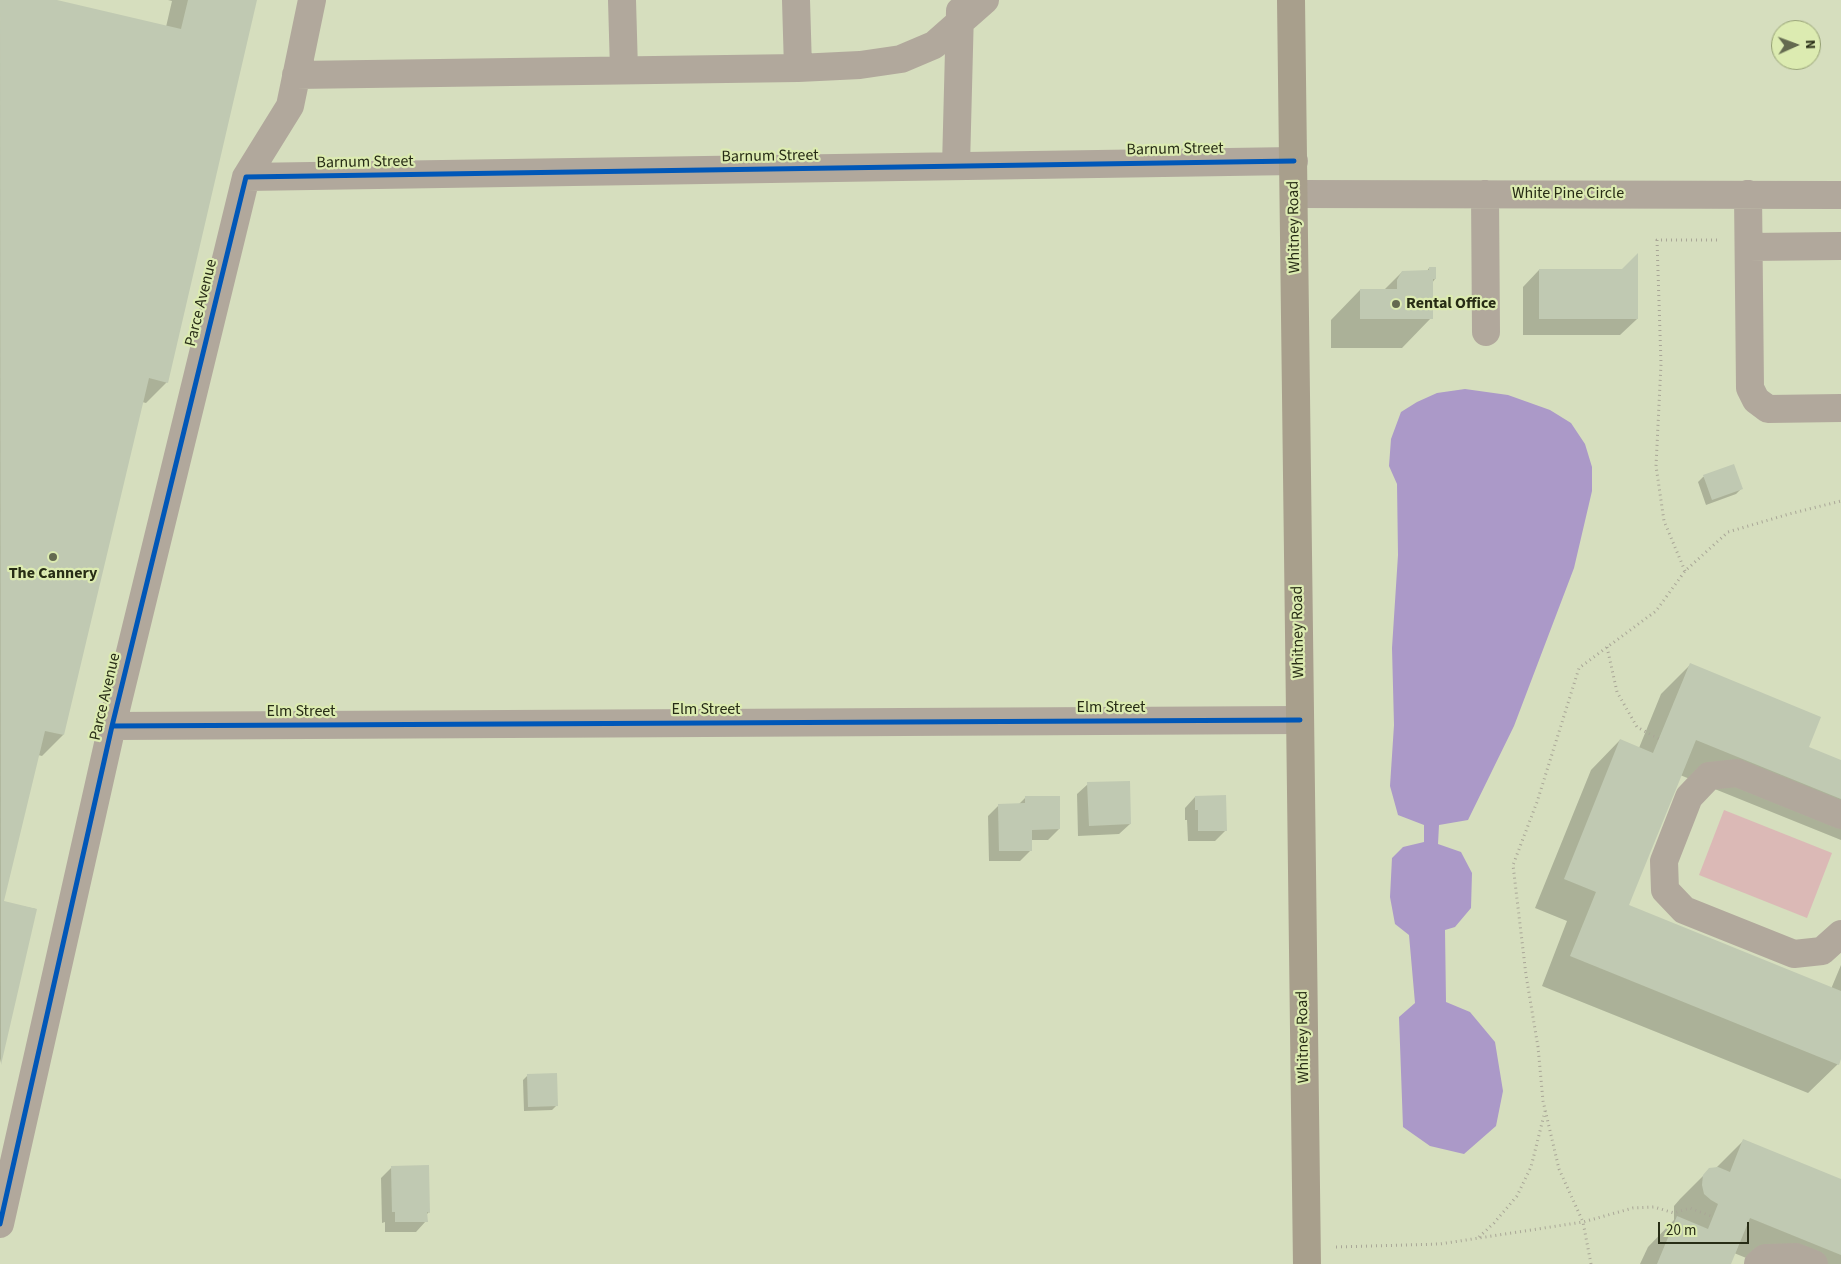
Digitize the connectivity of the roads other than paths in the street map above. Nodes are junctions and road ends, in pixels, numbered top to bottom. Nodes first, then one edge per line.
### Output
1 (312, 0) edge
2 (622, 0) edge
3 (796, 0) edge
4 (984, 0) edge
5 (1291, 0) edge
6 (960, 12) edge
7 (798, 68) junction
8 (624, 70) junction
9 (296, 75) junction
10 (1294, 161) junction
11 (956, 166) junction
12 (246, 177) junction
13 (1294, 194) junction
14 (1485, 194) junction
15 (1748, 194) junction
16 (1841, 195) edge
17 (1749, 244) junction
18 (1841, 246) edge
19 (1486, 332) dead end
20 (1841, 408) edge
21 (1300, 720) junction
22 (112, 726) junction
23 (1841, 815) edge
24 (1841, 934) edge
25 (0, 1224) edge
26 (1805, 1260) edge
27 (1307, 1264) edge
28 (1758, 1264) edge

1 - 9 street, Parce Avenue
2 - 8 street
3 - 7 street
4 - 6 street
5 - 10 main road, Whitney Road
6 - 7 street
6 - 11 street
7 - 8 street
8 - 9 street
9 - 12 street, Parce Avenue
10 - 11 street, Barnum Street
10 - 13 main road, Whitney Road
11 - 12 street, Barnum Street
12 - 22 street, Parce Avenue
13 - 14 street, White Pine Circle
13 - 21 main road, Whitney Road
14 - 15 street, White Pine Circle
14 - 19 street
15 - 16 street, White Pine Circle
15 - 17 street
17 - 18 street
17 - 20 street
21 - 22 street, Elm Street
21 - 27 main road, Whitney Road
22 - 25 street, Parce Avenue
23 - 24 street
26 - 28 street

